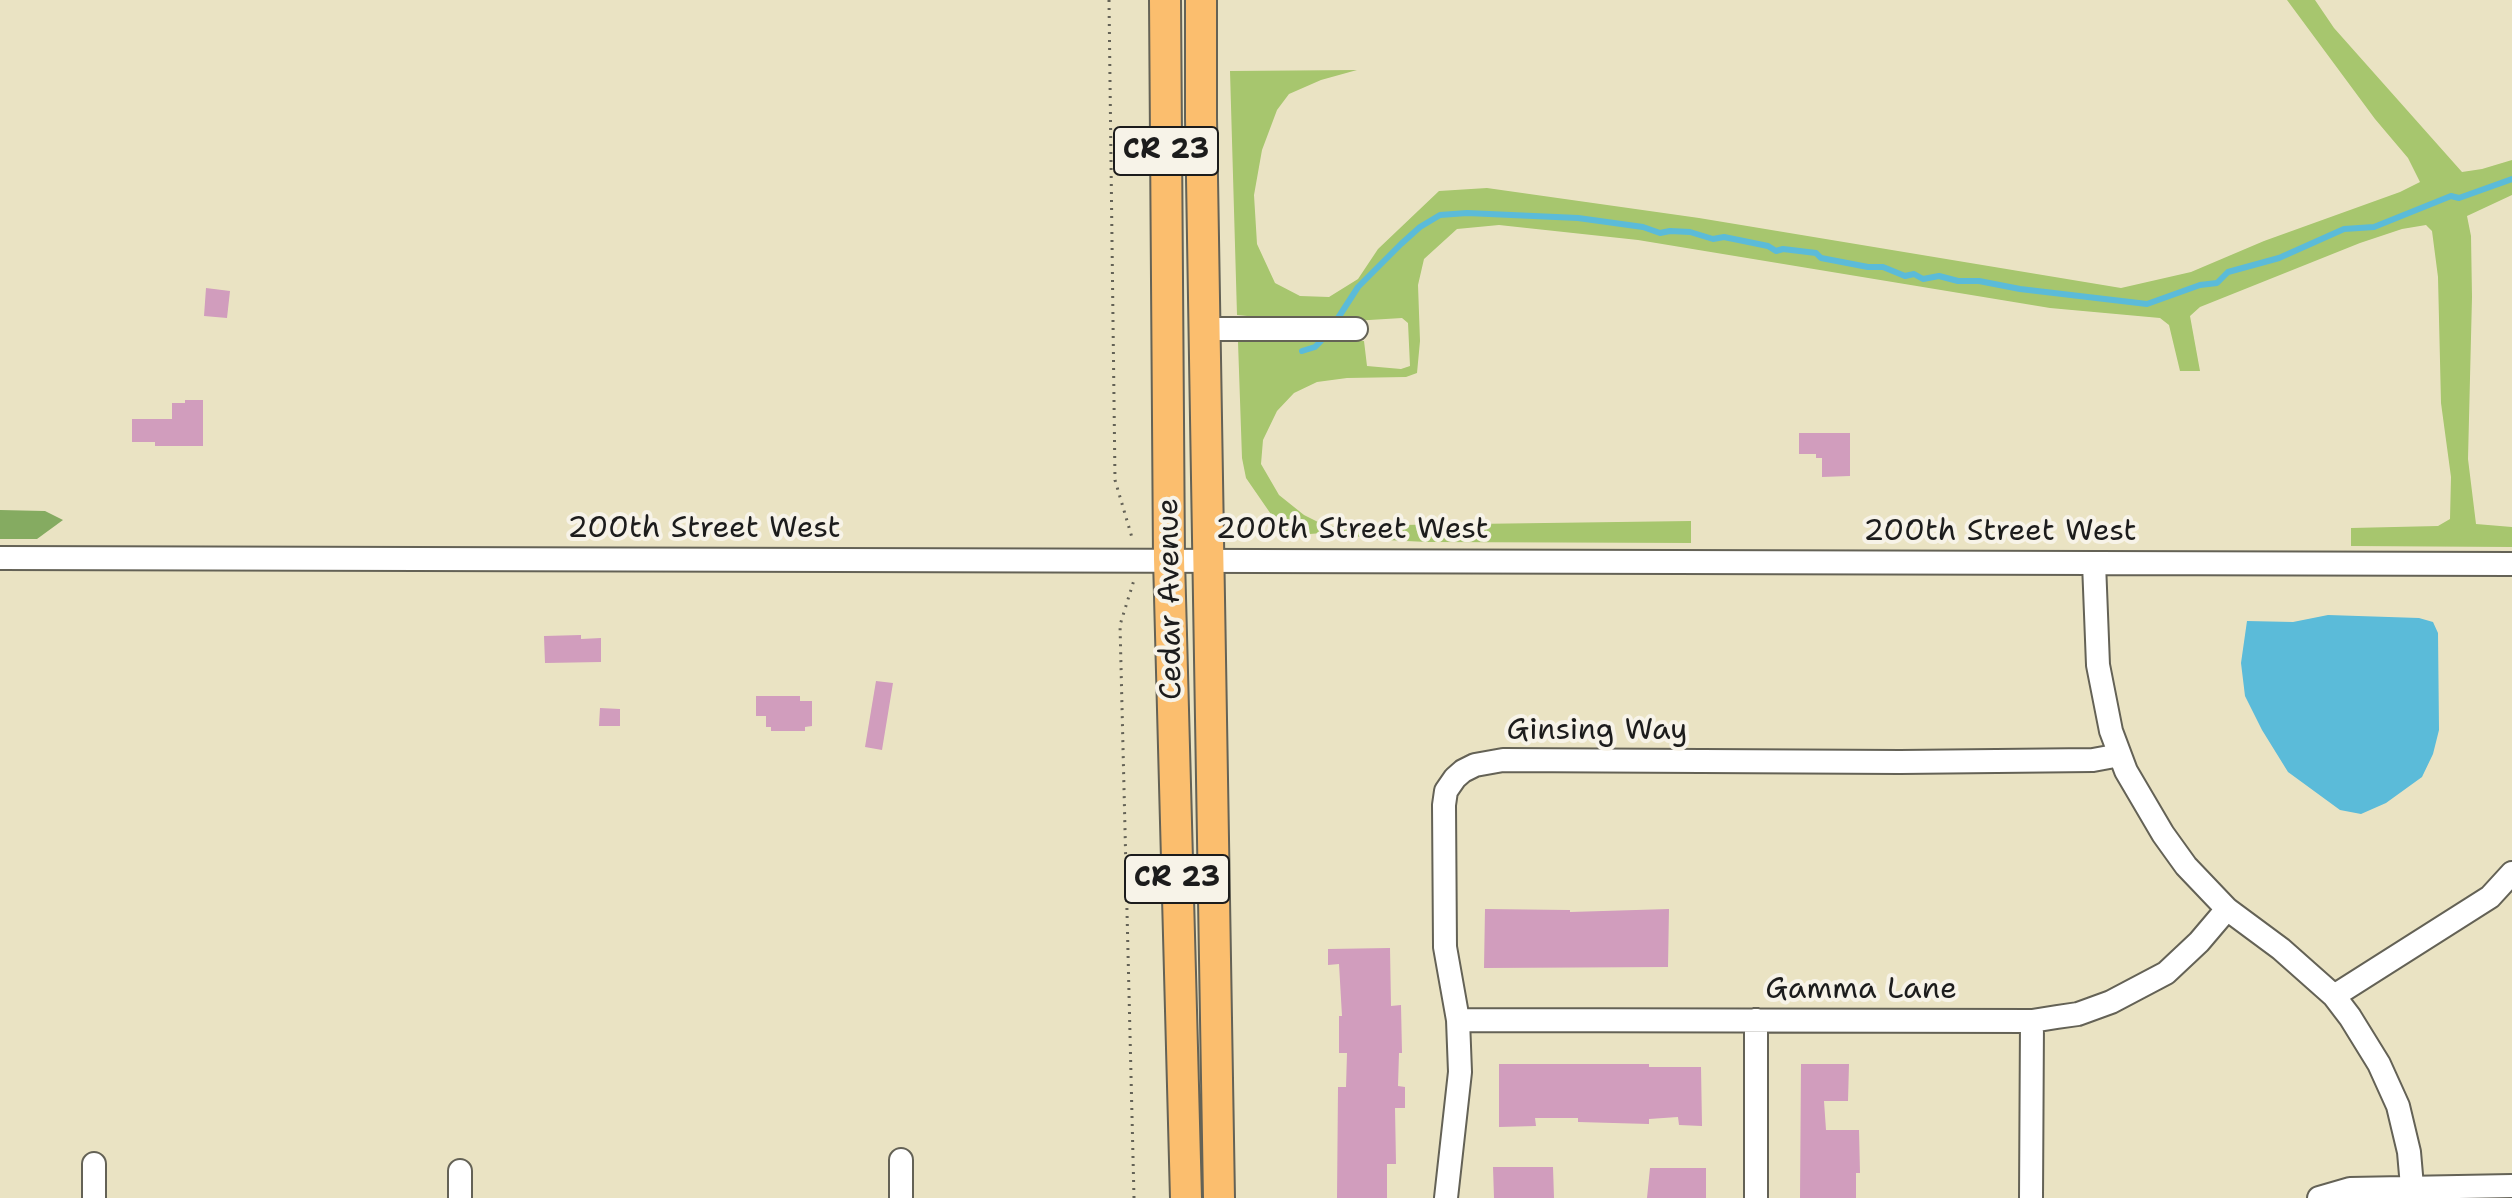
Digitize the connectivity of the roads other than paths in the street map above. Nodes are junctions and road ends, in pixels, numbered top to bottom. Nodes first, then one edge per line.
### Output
1 (1165, 0) edge
2 (1201, 0) edge
3 (1205, 329) junction
4 (1356, 329) dead end
5 (0, 558) edge
6 (1169, 559) junction
7 (1210, 559) junction
8 (2094, 563) junction
9 (2512, 564) edge
10 (2120, 755) junction
11 (2512, 873) edge
12 (2227, 909) junction
13 (2334, 996) junction
14 (1458, 1020) junction
15 (1756, 1020) junction
16 (2032, 1021) junction
17 (901, 1160) dead end
18 (94, 1164) dead end
19 (460, 1171) dead end
20 (2512, 1186) edge
21 (2413, 1192) edge
22 (94, 1198) edge
23 (460, 1198) edge
24 (901, 1198) edge
25 (1186, 1198) edge
26 (1219, 1198) edge
27 (1446, 1198) edge
28 (1756, 1198) edge
29 (2031, 1198) edge
30 (2319, 1198) edge

1 - 6 main road, Cedar Avenue / CR 23
2 - 3 main road, Cedar Avenue / CR 23
3 - 4 street
3 - 7 main road, Cedar Avenue / CR 23
5 - 6 street, 200th Street West
6 - 7 street, 200th Street West
6 - 25 main road, Cedar Avenue / CR 23
7 - 8 street, 200th Street West
7 - 26 main road, Cedar Avenue / CR 23
8 - 9 street, 200th Street West
8 - 10 street
10 - 12 street
10 - 14 street, Ginsing Way
11 - 13 street
12 - 13 street
12 - 16 street, Gamma Lane
13 - 21 street
14 - 15 street, Gamma Lane
14 - 27 street, Ginsing Way
15 - 16 street, Gamma Lane
15 - 28 street
16 - 29 street
17 - 24 street
18 - 22 street
19 - 23 street
20 - 21 street
21 - 30 street

